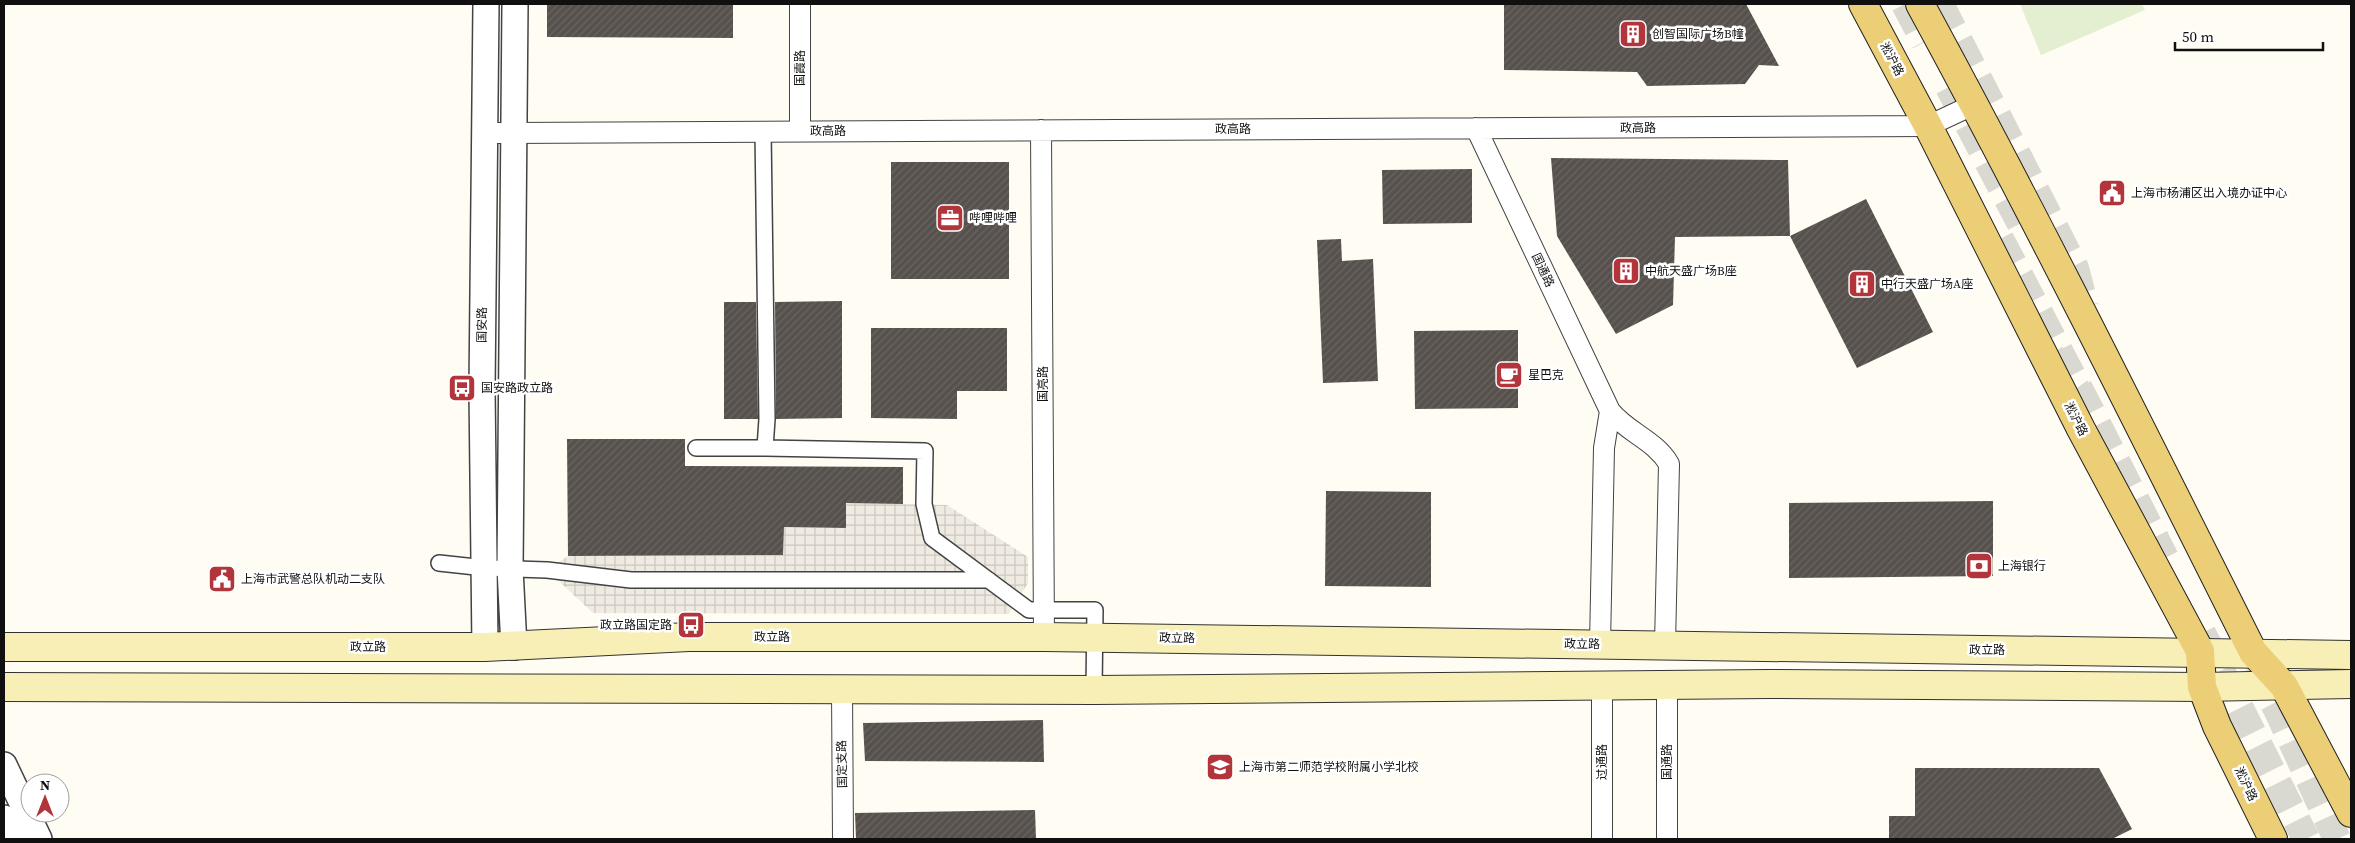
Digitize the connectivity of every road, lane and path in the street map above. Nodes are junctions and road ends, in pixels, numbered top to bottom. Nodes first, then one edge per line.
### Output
1 (486, 4) edge
2 (514, 4) edge
3 (800, 4) edge
4 (1863, 4) edge
5 (1920, 4) edge
6 (1975, 104) junction
7 (1928, 126) junction
8 (1476, 128) junction
9 (1041, 130) junction
10 (763, 131) junction
11 (800, 131) junction
12 (514, 132) junction
13 (486, 133) junction
14 (1610, 411) junction
15 (696, 448) dead end
16 (765, 448) junction
17 (439, 563) dead end
18 (485, 568) junction
19 (510, 569) junction
20 (989, 580) junction
21 (1044, 610) junction
22 (1044, 637) junction
23 (1094, 637) junction
24 (1600, 644) junction
25 (1666, 645) junction
26 (4, 647) edge
27 (486, 647) junction
28 (514, 647) junction
29 (2200, 651) junction
30 (2252, 652) junction
31 (2351, 655) edge
32 (2351, 684) edge
33 (1602, 685) junction
34 (1667, 685) junction
35 (2284, 686) junction
36 (4, 687) edge
37 (2202, 687) junction
38 (842, 688) junction
39 (1094, 690) junction
40 (4, 766) edge
41 (2351, 813) edge
42 (4, 818) edge
43 (15, 839) edge
44 (39, 839) edge
45 (843, 839) edge
46 (1602, 839) edge
47 (1667, 839) edge
48 (2273, 839) edge

1 - 13 street, 国安路
2 - 12 street
3 - 11 street, 国霞路
4 - 7 main road, 淞沪路
5 - 6 main road
6 - 7 street, 政高路
6 - 30 main road
7 - 8 street, 政高路
7 - 29 main road, 淞沪路
8 - 9 street, 政高路
8 - 14 street, 国通路
9 - 11 street, 政高路
9 - 21 street, 国亮路
10 - 11 street, 政高路
10 - 12 street, 政高路
10 - 16 street
12 - 13 street, 政高路
12 - 19 street
13 - 18 street, 国安路
14 - 24 street
14 - 25 street, 国通路
15 - 16 street
16 - 20 street
17 - 18 street
18 - 19 street
18 - 27 street, 国安路
19 - 20 street
19 - 28 street
20 - 21 street
21 - 22 street, 国亮路
21 - 23 street
22 - 23 main road, 政立路
22 - 28 main road, 政立路
23 - 24 main road, 政立路
23 - 39 street
24 - 25 main road, 政立路
25 - 29 main road, 政立路
26 - 27 main road, 政立路
27 - 28 main road, 政立路
29 - 30 main road, 政立路
29 - 37 main road, 淞沪路
30 - 31 main road, 政立路
30 - 35 main road
32 - 35 main road
33 - 34 main road
33 - 39 main road
33 - 46 street, 过通路
34 - 37 main road
34 - 47 street, 国通路
35 - 37 main road
35 - 41 main road
36 - 38 main road
37 - 48 main road, 淞沪路
38 - 39 main road
38 - 45 street, 国定支路
40 - 44 street
42 - 43 street

